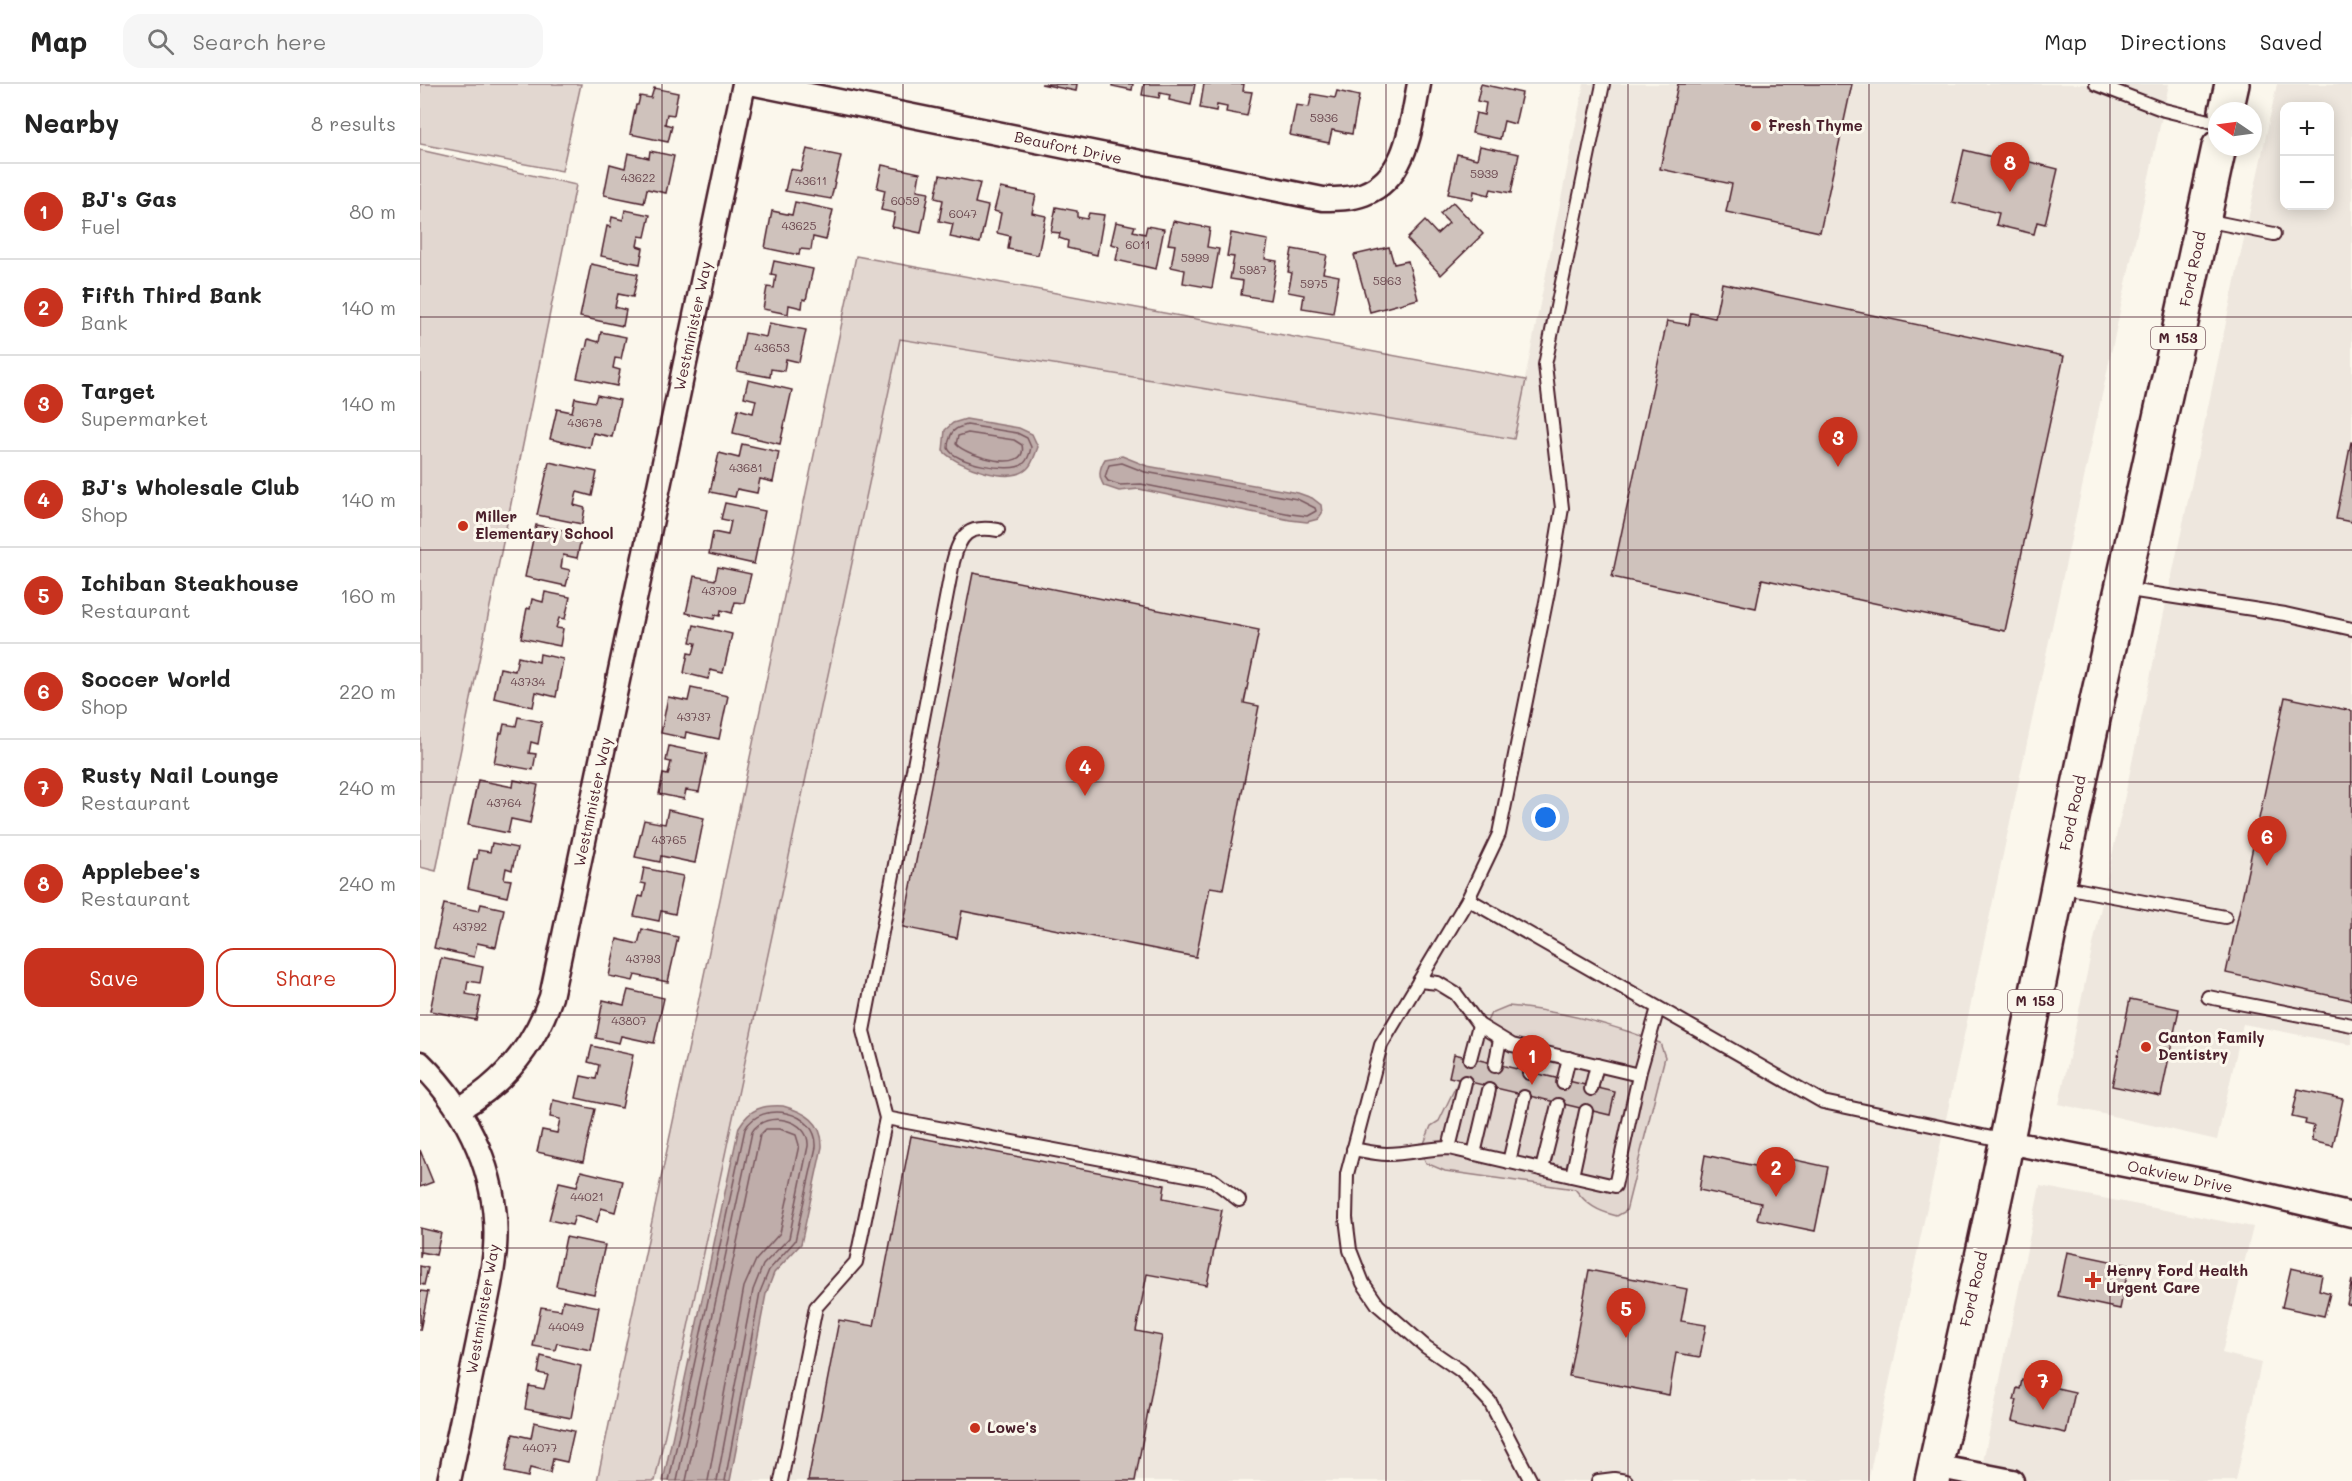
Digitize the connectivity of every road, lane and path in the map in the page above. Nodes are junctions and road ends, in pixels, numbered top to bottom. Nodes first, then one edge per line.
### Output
1 (744, 84) edge
2 (755, 84) edge
3 (1419, 84) edge
4 (1603, 84) edge
5 (2096, 84) edge
6 (2232, 84) edge
7 (2228, 102) edge
8 (2208, 121) edge
9 (2216, 156) edge
10 (2203, 220) junction
11 (2274, 234) dead end
12 (998, 530) dead end
13 (2122, 589) junction
14 (2352, 628) edge
15 (2058, 886) junction
16 (1468, 899) junction
17 (2225, 916) dead end
18 (1419, 981) junction
19 (2208, 997) dead end
20 (1658, 1008) junction
21 (2352, 1024) edge
22 (1479, 1025) junction
23 (1500, 1039) junction
24 (1534, 1050) junction
25 (1569, 1058) junction
26 (1470, 1059) dead end
27 (420, 1063) edge
28 (1597, 1065) junction
29 (1495, 1066) dead end
30 (1529, 1073) dead end
31 (1639, 1075) junction
32 (1465, 1082) dead end
33 (1563, 1083) dead end
34 (1591, 1089) dead end
35 (1489, 1090) dead end
36 (1524, 1097) dead end
37 (1557, 1105) dead end
38 (459, 1109) junction
39 (1586, 1111) dead end
40 (886, 1118) junction
41 (2007, 1142) junction
42 (1449, 1148) junction
43 (1353, 1149) junction
44 (1474, 1154) junction
45 (1509, 1162) junction
46 (1542, 1169) junction
47 (1572, 1176) junction
48 (1239, 1200) dead end
49 (2352, 1215) edge
50 (1934, 1473) edge
51 (449, 1481) edge
52 (781, 1481) edge
53 (1531, 1481) edge
54 (1598, 1481) edge
55 (1626, 1481) edge
56 (2012, 1481) edge

1 - 38 street, Westminister Way
2 - 3 street, Beaufort Drive
4 - 16 lane
5 - 8 lane
6 - 7 main road
9 - 10 main road, Ford Road / M 153
10 - 11 lane
10 - 13 main road, Ford Road / M 153
12 - 40 lane
13 - 14 lane
13 - 15 main road, Ford Road / M 153
15 - 17 lane
15 - 41 main road, Ford Road / M 153
16 - 18 lane
16 - 20 lane
18 - 22 lane
18 - 43 lane
19 - 21 lane
20 - 31 lane
20 - 41 lane
22 - 23 lane
22 - 26 lane
23 - 24 lane
23 - 29 lane
24 - 25 lane
24 - 30 lane
25 - 28 lane
25 - 33 lane
27 - 38 street
28 - 31 lane
28 - 34 lane
31 - 47 lane
32 - 42 lane
35 - 44 lane
36 - 45 lane
37 - 46 lane
38 - 51 street, Westminister Way
39 - 47 lane
40 - 48 lane
40 - 52 lane
41 - 49 street, Oakview Drive
41 - 50 main road, Ford Road / M 153
42 - 43 lane
42 - 44 lane
43 - 53 lane
44 - 45 lane
45 - 46 lane
46 - 47 lane
50 - 56 street
54 - 55 lane

